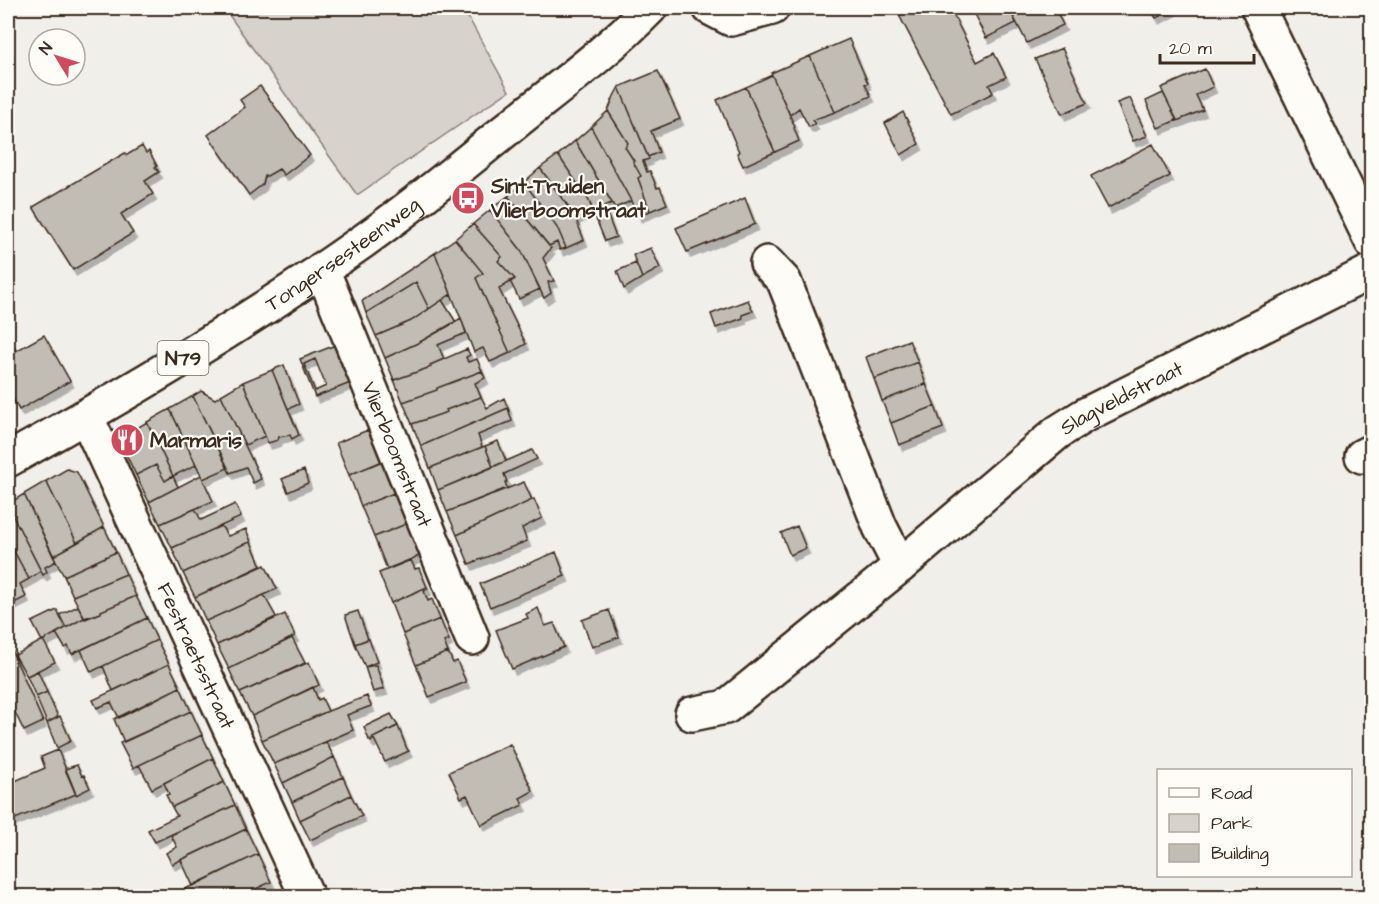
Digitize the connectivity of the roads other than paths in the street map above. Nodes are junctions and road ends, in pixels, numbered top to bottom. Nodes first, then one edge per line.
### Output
1 (650, 8) edge
2 (710, 8) edge
3 (772, 8) edge
4 (1258, 8) edge
5 (1371, 242) edge
6 (767, 263) dead end
7 (322, 269) junction
8 (1371, 271) edge
9 (86, 416) junction
10 (8, 460) edge
11 (900, 566) junction
12 (472, 638) dead end
13 (692, 714) dead end
14 (308, 897) edge

1 - 7 street, Tongersesteenweg / N79
2 - 3 street
4 - 5 street
6 - 11 street
7 - 9 street, Tongersesteenweg / N79
7 - 12 street, Vlierboomstraat
8 - 11 street, Slagveldstraat
9 - 10 street, Tongersesteenweg / N79
9 - 14 street, Festraetsstraat
11 - 13 street, Slagveldstraat

